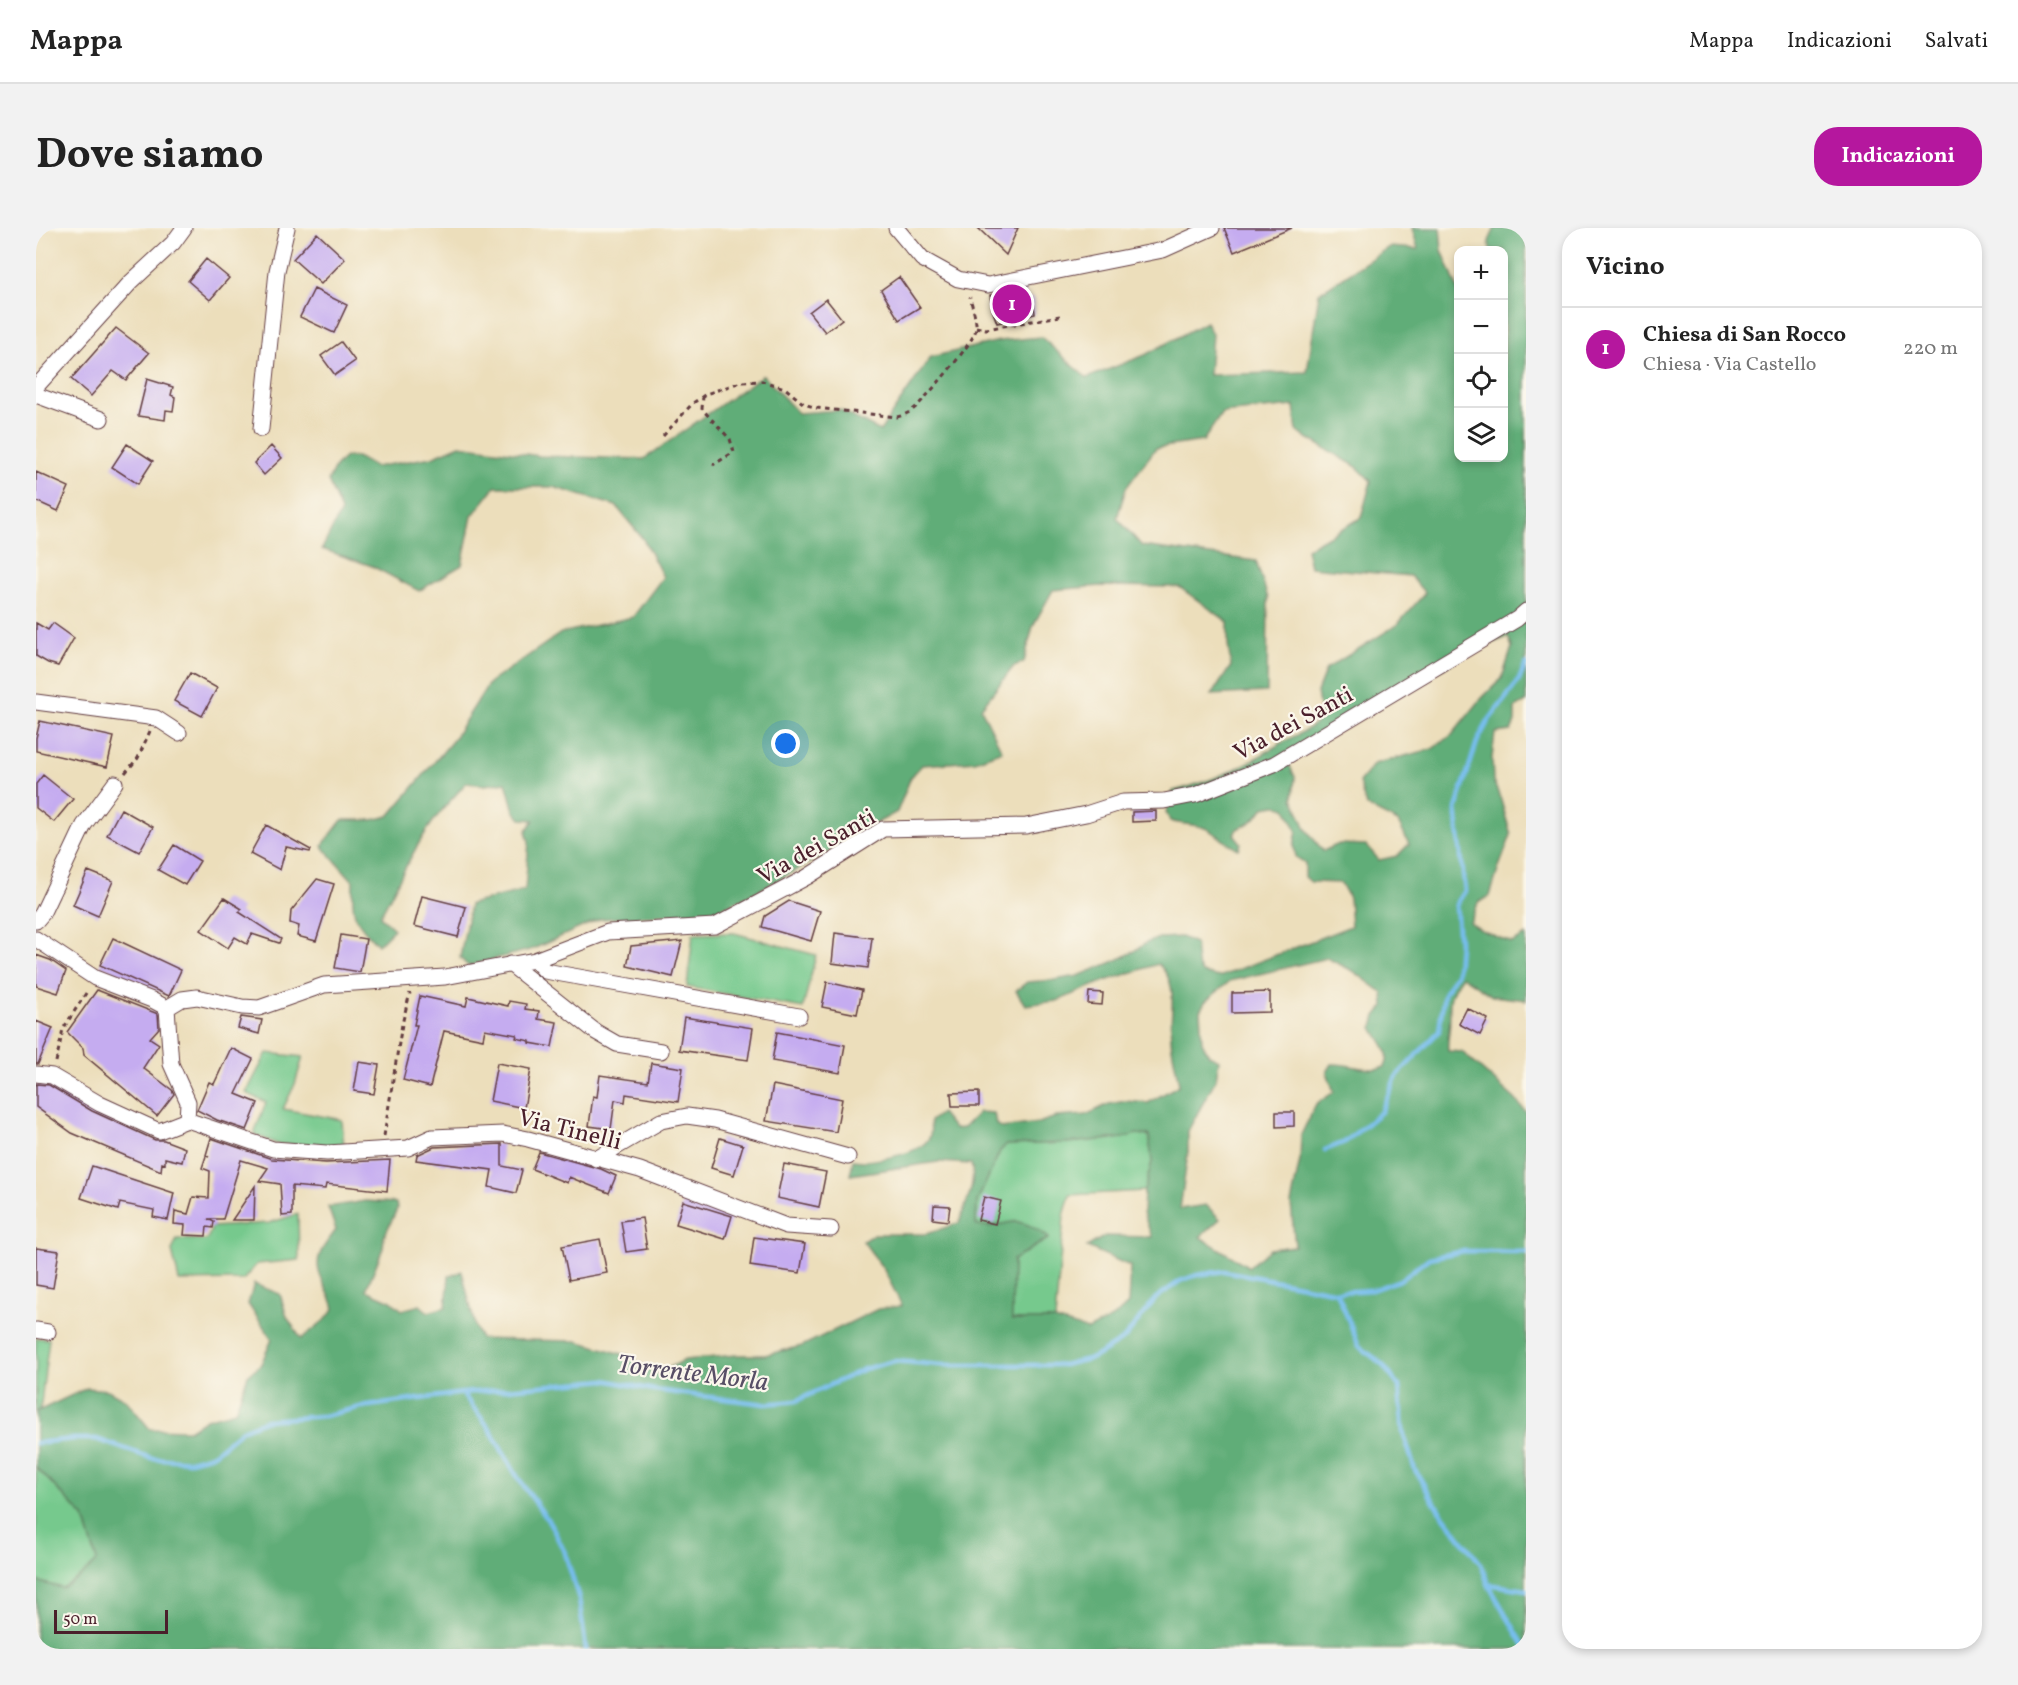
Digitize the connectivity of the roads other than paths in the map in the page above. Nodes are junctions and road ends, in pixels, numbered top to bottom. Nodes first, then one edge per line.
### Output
1 (184, 228) edge
2 (287, 228) edge
3 (896, 228) edge
4 (1212, 228) edge
5 (36, 387) edge
6 (36, 395) edge
7 (101, 419) dead end
8 (261, 429) dead end
9 (1526, 610) edge
10 (36, 702) edge
11 (179, 734) dead end
12 (115, 783) road end
13 (36, 921) edge
14 (36, 939) edge
15 (535, 960) junction
16 (510, 964) junction
17 (166, 1008) junction
18 (799, 1016) dead end
19 (662, 1051) dead end
20 (36, 1074) edge
21 (187, 1120) junction
22 (848, 1157) dead end
23 (596, 1158) junction
24 (831, 1229) dead end

1 - 5 street
2 - 8 street
3 - 4 street
6 - 7 street
9 - 15 street, Via dei Santi
10 - 11 street
12 - 13 street
14 - 17 street
15 - 16 street, Via dei Santi
15 - 18 street
16 - 17 street, Via dei Santi
16 - 19 street
17 - 21 street
20 - 21 street
21 - 23 street, Via Tinelli
22 - 23 street
23 - 24 street, Via Tinelli

